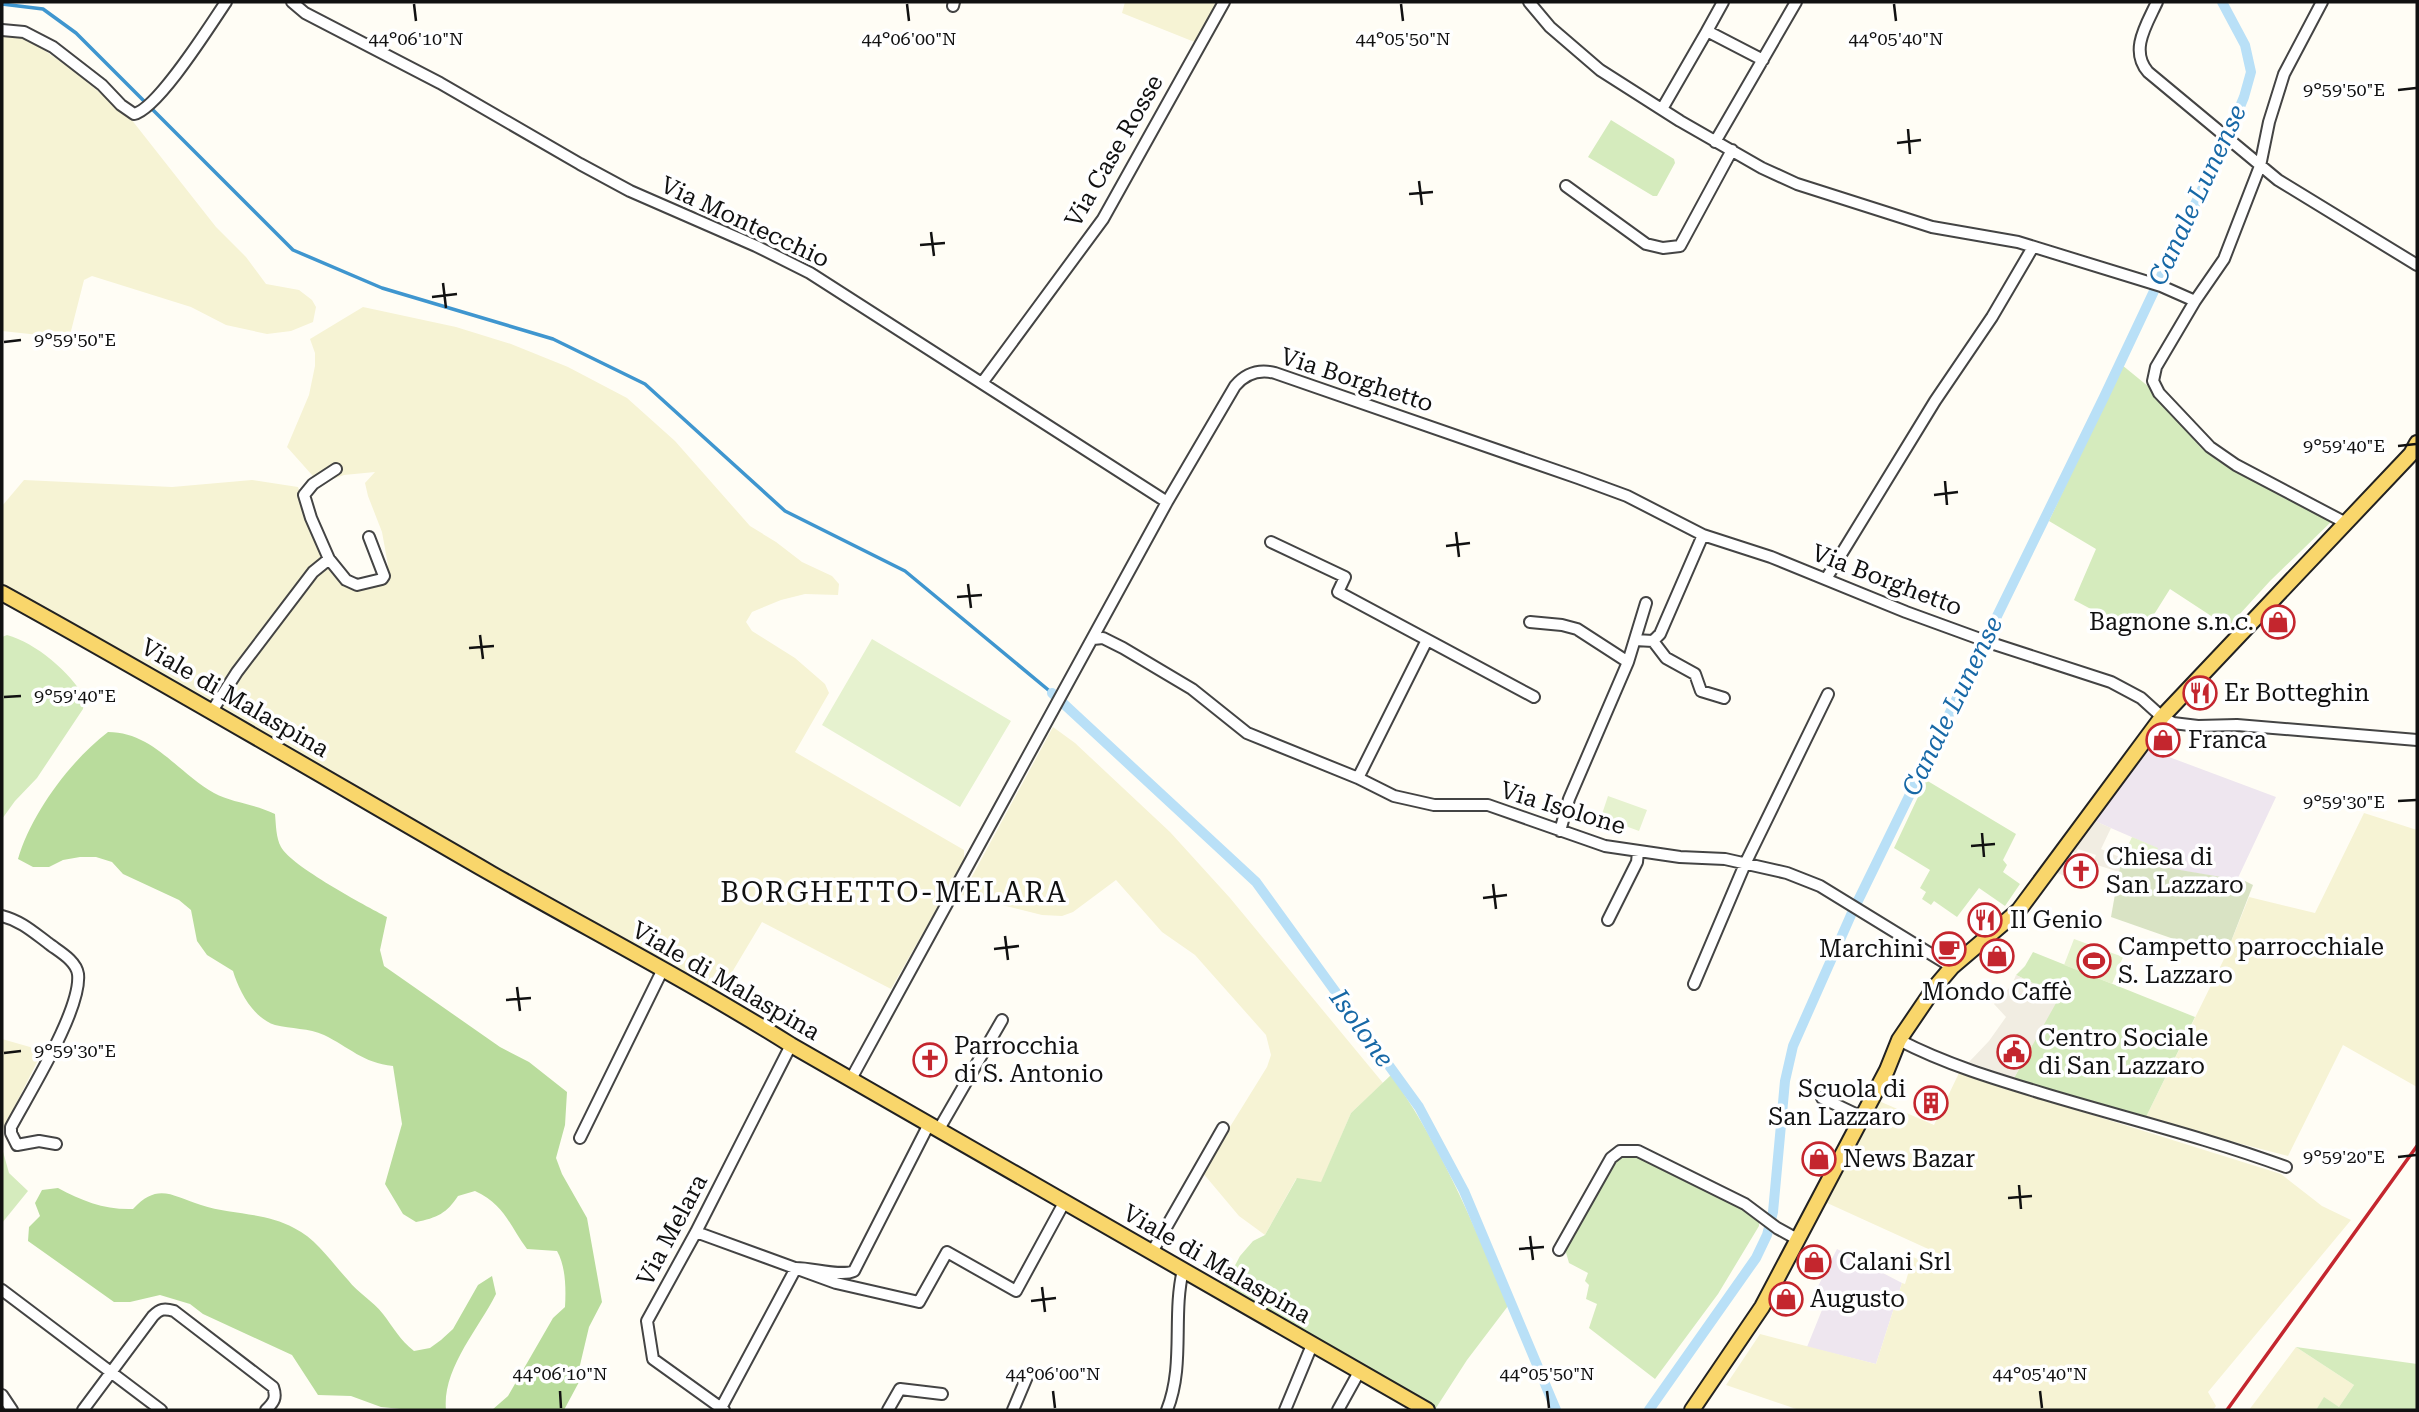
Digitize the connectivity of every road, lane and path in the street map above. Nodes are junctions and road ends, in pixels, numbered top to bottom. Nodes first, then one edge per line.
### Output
1 (226, 2) edge
2 (292, 2) edge
3 (1224, 2) edge
4 (1530, 2) edge
5 (1723, 2) edge
6 (1795, 2) edge
7 (2157, 2) edge
8 (2322, 2) edge
9 (2, 30) edge
10 (1707, 31) junction
11 (1763, 61) junction
12 (1662, 109) junction
13 (1715, 142) junction
14 (1732, 149) junction
15 (2260, 166) junction
16 (1566, 186) dead end
17 (2033, 247) junction
18 (2417, 265) edge
19 (2195, 302) junction
20 (982, 383) junction
21 (2417, 443) edge
22 (336, 469) dead end
23 (1167, 502) junction
24 (2346, 523) junction
25 (1703, 535) junction
26 (369, 537) dead end
27 (1271, 542) dead end
28 (329, 559) junction
29 (1826, 579) junction
30 (2, 593) edge
31 (1646, 603) dead end
32 (1530, 622) dead end
33 (1093, 639) junction
34 (1427, 640) junction
35 (1635, 640) junction
36 (1653, 640) junction
37 (1628, 662) junction
38 (1828, 694) dead end
39 (1534, 697) dead end
40 (1724, 698) dead end
41 (212, 711) junction
42 (2162, 717) junction
43 (2417, 740) edge
44 (1358, 778) junction
45 (1560, 831) junction
46 (1639, 852) junction
47 (1745, 864) junction
48 (2, 916) edge
49 (1608, 920) dead end
50 (1952, 967) junction
51 (663, 969) junction
52 (1694, 984) dead end
53 (1002, 1020) dead end
54 (1899, 1040) junction
55 (791, 1045) junction
56 (851, 1079) junction
57 (1822, 1098) dead end
58 (1862, 1117) junction
59 (934, 1127) junction
60 (1223, 1128) dead end
61 (580, 1138) dead end
62 (56, 1144) dead end
63 (2286, 1167) dead end
64 (1065, 1201) junction
65 (696, 1232) junction
66 (1797, 1239) junction
67 (1559, 1250) dead end
68 (1152, 1252) junction
69 (796, 1268) junction
70 (1183, 1270) junction
71 (2, 1290) edge
72 (1312, 1345) junction
73 (112, 1372) junction
74 (1029, 1372) dead end
75 (1359, 1372) junction
76 (942, 1394) dead end
77 (2, 1395) edge
78 (723, 1409) edge
79 (12, 1410) edge
80 (83, 1410) edge
81 (161, 1410) edge
82 (266, 1410) edge
83 (888, 1410) edge
84 (1013, 1410) edge
85 (1167, 1410) edge
86 (1285, 1410) edge
87 (1338, 1410) edge
88 (1426, 1410) edge
89 (1692, 1410) edge

1 - 9 street
2 - 20 street, Via Montecchio
3 - 20 street, Via Case Rosse
4 - 12 street
5 - 10 street
6 - 11 street
7 - 15 street
8 - 15 street
10 - 11 street
10 - 12 street
11 - 13 street
12 - 13 street
13 - 14 street
14 - 16 street
14 - 17 street
15 - 18 street
15 - 19 street
17 - 19 street
17 - 29 street
19 - 24 street
20 - 23 street, Via Montecchio
21 - 24 main road
22 - 28 street
23 - 25 street, Via Borghetto
23 - 33 street, Via Borghetto
24 - 42 main road
25 - 29 street, Via Borghetto
25 - 36 street
26 - 28 street
27 - 34 street
28 - 41 street
29 - 42 street, Via Borghetto
30 - 41 main road, Viale di Malaspina
31 - 35 street
32 - 37 street
33 - 44 street, Via Isolone
33 - 56 street, Via Borghetto
34 - 39 street
34 - 44 street
35 - 36 street
35 - 37 street
36 - 40 street
37 - 45 street
38 - 47 street
41 - 51 main road, Viale di Malaspina
42 - 43 street
42 - 50 main road
44 - 45 street, Via Isolone
45 - 46 street, Via Isolone
46 - 47 street, Via Isolone
46 - 49 street
47 - 50 street, Via Isolone
47 - 52 street
48 - 62 street
50 - 54 main road
51 - 55 main road, Viale di Malaspina
51 - 61 street
53 - 59 street
54 - 58 main road
54 - 63 street
55 - 56 main road, Viale di Malaspina
55 - 65 street, Via Melara
56 - 59 main road, Viale di Malaspina
57 - 58 street
58 - 66 main road
59 - 64 main road, Viale di Malaspina
59 - 69 street
60 - 68 street
64 - 68 main road, Viale di Malaspina
64 - 69 street
65 - 69 street
65 - 78 street, Via Melara
66 - 67 street
66 - 89 main road
68 - 70 main road, Viale di Malaspina
69 - 78 street
70 - 72 main road, Viale di Malaspina
70 - 85 street
71 - 73 street
72 - 75 main road, Viale di Malaspina
72 - 86 street
73 - 80 street
73 - 81 street
73 - 82 street
74 - 84 street
75 - 87 street
75 - 88 main road, Viale di Malaspina
76 - 83 street
77 - 79 street

